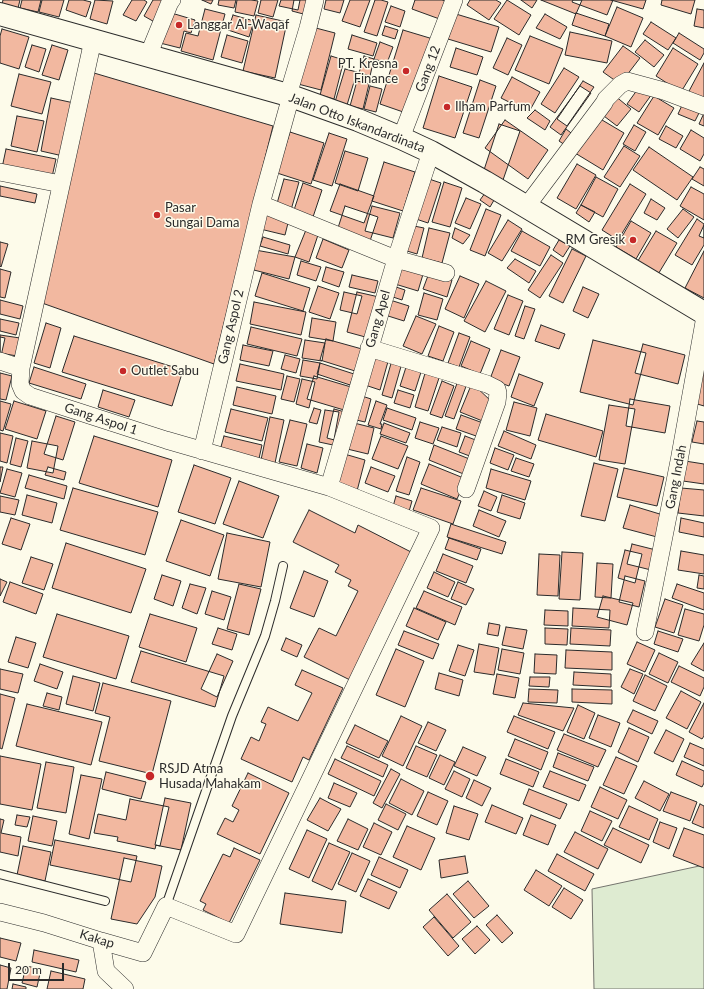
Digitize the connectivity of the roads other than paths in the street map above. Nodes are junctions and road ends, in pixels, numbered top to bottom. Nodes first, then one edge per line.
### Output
1 (172, 0) edge
2 (315, 0) edge
3 (454, 0) edge
4 (0, 14) edge
5 (93, 40) junction
6 (148, 56) junction
7 (289, 96) junction
8 (704, 106) edge
9 (401, 138) junction
10 (431, 152) junction
11 (0, 172) edge
12 (60, 184) junction
13 (261, 204) junction
14 (526, 207) junction
15 (396, 259) junction
16 (446, 273) dead end
17 (704, 313) edge
18 (704, 322) edge
19 (369, 348) junction
20 (0, 361) edge
21 (21, 368) junction
22 (202, 451) junction
23 (329, 487) junction
24 (466, 490) dead end
25 (283, 566) dead end
26 (645, 632) dead end
27 (0, 874) edge
28 (105, 901) dead end
29 (166, 906) junction
30 (0, 912) edge
31 (101, 941) junction
32 (125, 989) edge

1 - 6 street
2 - 7 street, Gang Aspol 2
3 - 9 street, Gang 12
4 - 5 main road, Jalan Otto Iskandardinata
5 - 6 main road, Jalan Otto Iskandardinata
5 - 12 street, Gang Aspol 1
6 - 7 main road, Jalan Otto Iskandardinata
7 - 9 main road, Jalan Otto Iskandardinata
7 - 13 street, Gang Aspol 2
8 - 14 street
9 - 10 main road, Jalan Otto Iskandardinata
10 - 14 main road, Jalan Otto Iskandardinata
10 - 15 street, Gang Apel
11 - 12 street
12 - 21 street, Gang Aspol 1
13 - 15 street
13 - 22 street, Gang Aspol 2
14 - 17 main road, Jalan Otto Iskandardinata
15 - 16 street
15 - 19 street, Gang Apel
18 - 26 street, Gang Indah
19 - 23 street, Gang Apel
19 - 24 street
20 - 21 street
21 - 22 street, Gang Aspol 1
22 - 23 street, Gang Aspol 1
23 - 29 street, Gang Aspol 1
25 - 29 lane
27 - 28 lane
29 - 31 street, Kakap
30 - 31 street, Kakap
31 - 32 street

